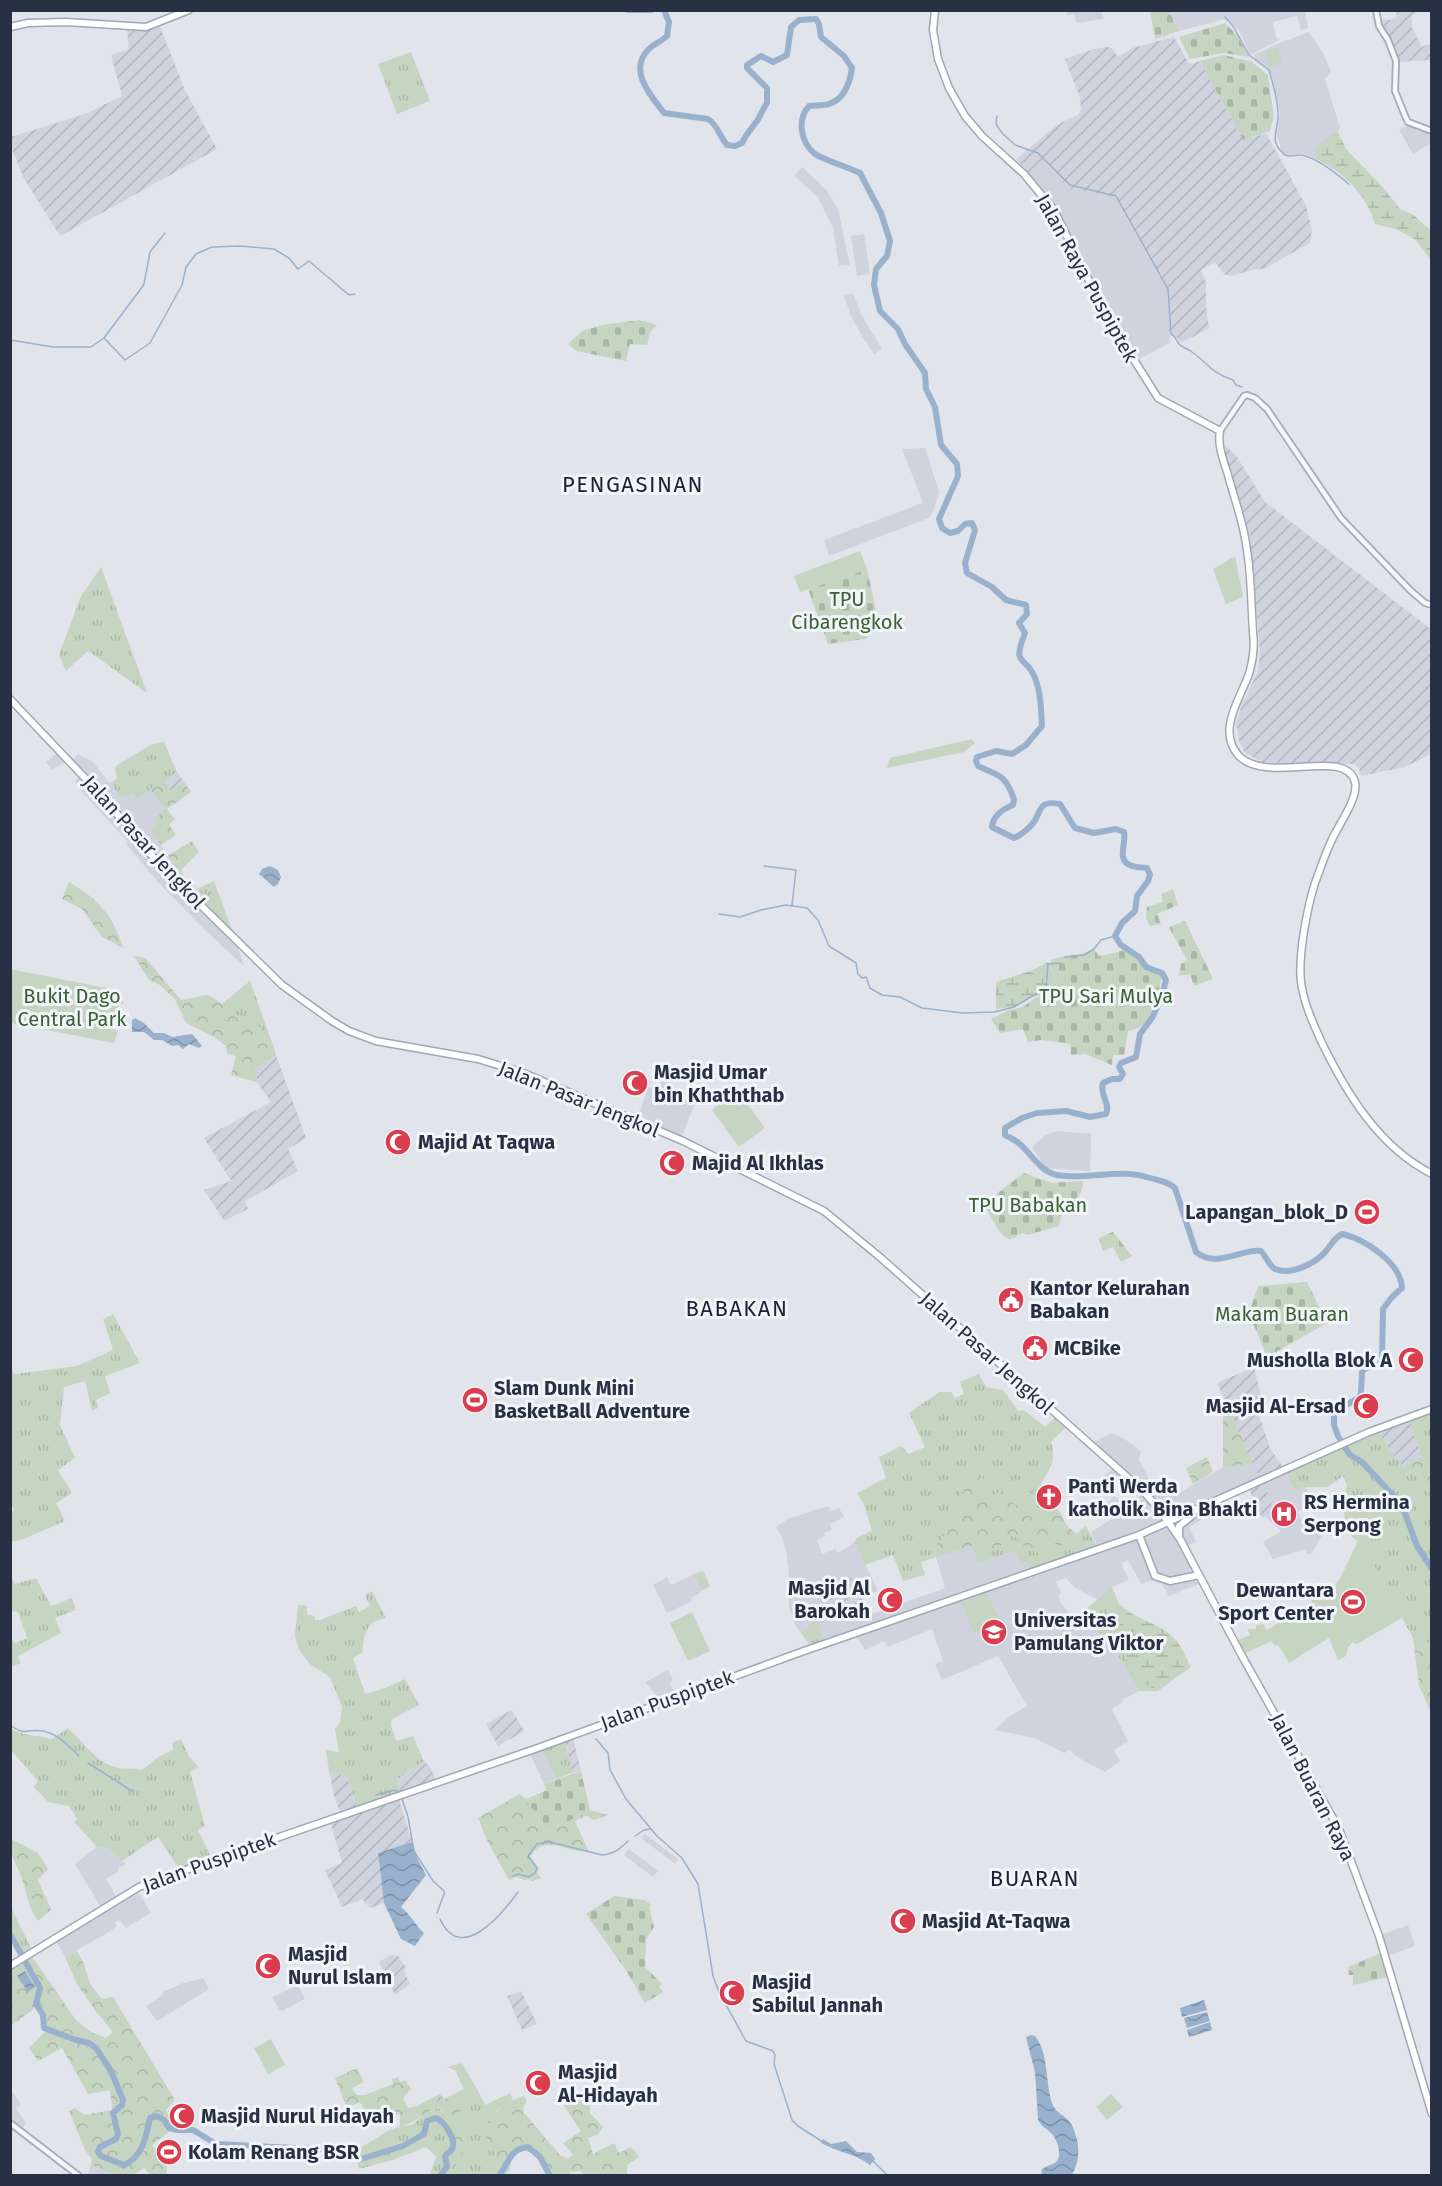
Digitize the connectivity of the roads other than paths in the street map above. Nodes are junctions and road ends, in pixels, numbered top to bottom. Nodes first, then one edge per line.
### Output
1 (189, 10) edge
2 (935, 10) edge
3 (1376, 10) edge
4 (10, 27) edge
5 (1431, 131) edge
6 (1220, 431) junction
7 (1431, 605) edge
8 (10, 699) edge
9 (1431, 1174) edge
10 (1431, 1408) edge
11 (1225, 1497) junction
12 (1199, 1508) junction
13 (1159, 1509) junction
14 (1168, 1522) junction
15 (1139, 1535) junction
16 (1180, 1539) junction
17 (1196, 1574) junction
18 (10, 1966) edge
19 (1431, 2114) edge
20 (10, 2123) edge
21 (79, 2175) edge

1 - 4 main road
2 - 6 main road, Jalan Raya Puspiptek
3 - 5 street
6 - 7 street
6 - 9 main road
8 - 13 main road, Jalan Pasar Jengkol
10 - 11 main road, Jalan Puspiptek
11 - 12 main road, Jalan Puspiptek
11 - 16 main road
12 - 13 main road
12 - 14 main road, Jalan Puspiptek
13 - 14 main road, Jalan Pasar Jengkol
14 - 15 main road, Jalan Puspiptek
14 - 16 main road, Jalan Buaran Raya
15 - 17 main road
15 - 18 main road, Jalan Puspiptek
16 - 17 main road, Jalan Buaran Raya
17 - 19 main road, Jalan Buaran Raya
20 - 21 street

